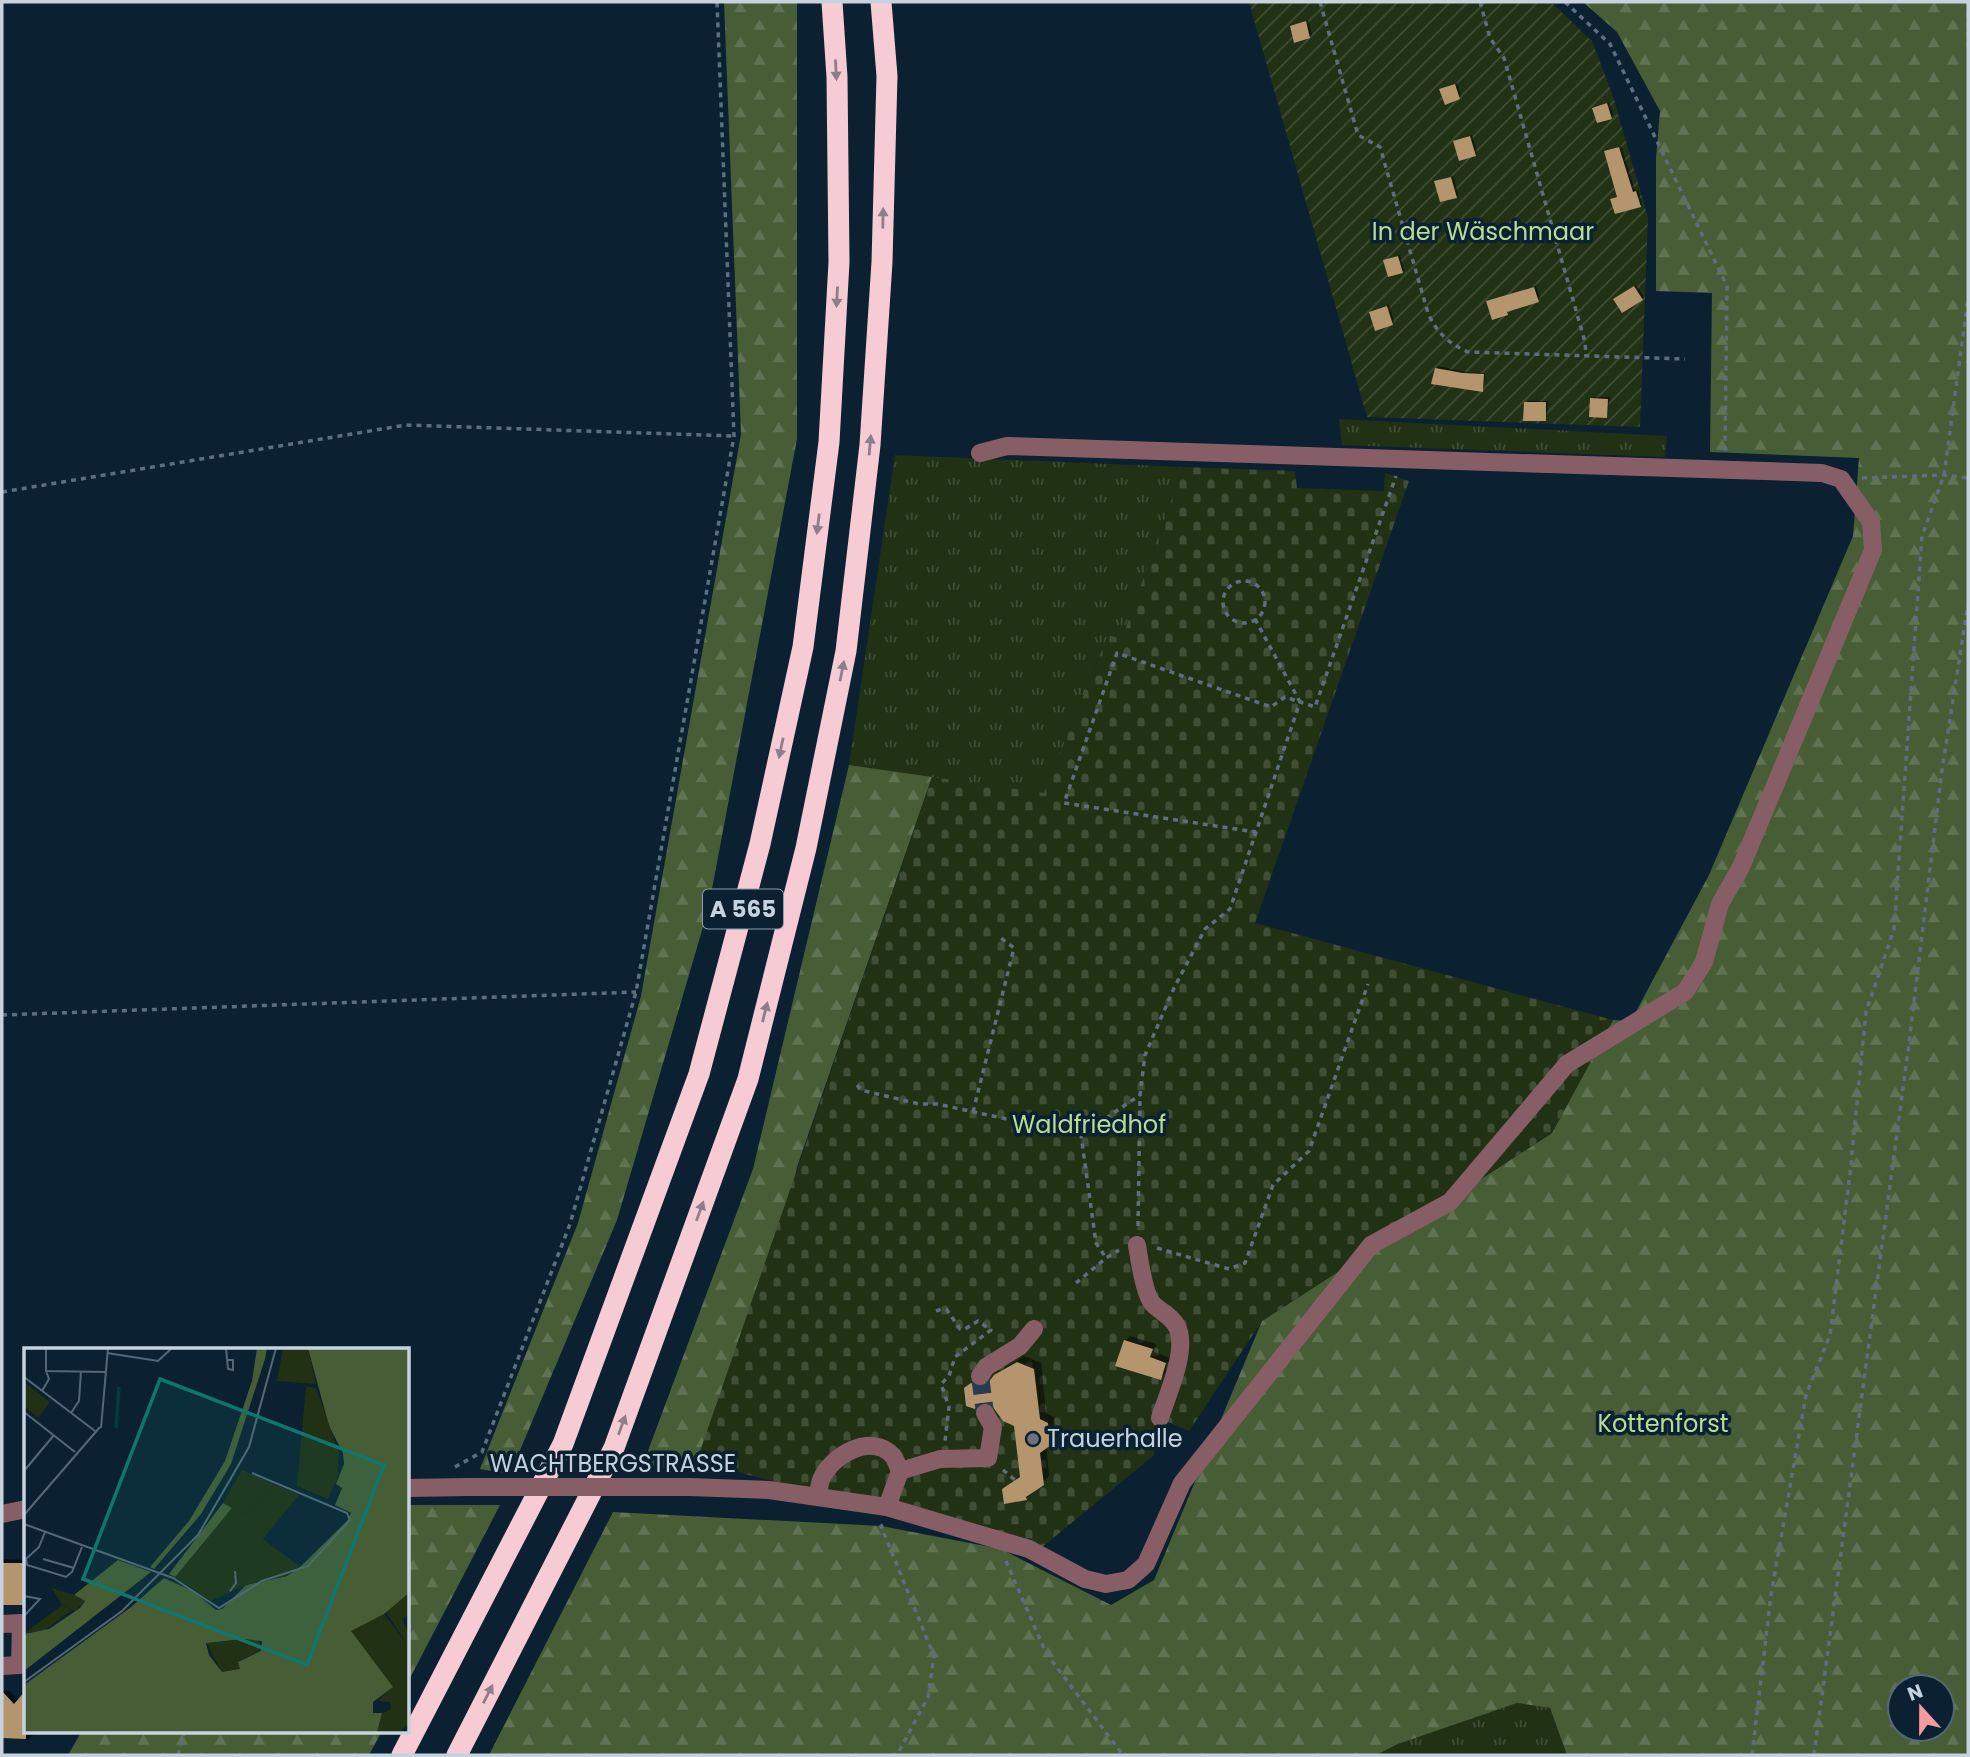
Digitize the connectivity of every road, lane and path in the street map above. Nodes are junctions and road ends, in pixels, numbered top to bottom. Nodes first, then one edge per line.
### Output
1 (717, 2) edge
2 (832, 2) edge
3 (881, 2) edge
4 (1320, 2) edge
5 (1480, 2) edge
6 (1565, 2) edge
7 (1968, 2) edge
8 (1968, 48) edge
9 (1968, 299) edge
10 (1586, 357) junction
11 (1685, 359) dead end
12 (734, 436) junction
13 (980, 453) dead end
14 (1401, 458) junction
15 (1725, 469) junction
16 (1944, 475) junction
17 (1968, 478) edge
18 (1841, 479) junction
19 (2, 492) edge
20 (1968, 604) edge
21 (1255, 619) junction
22 (1300, 702) junction
23 (1256, 832) junction
24 (998, 936) dead end
25 (1368, 984) dead end
26 (636, 992) junction
27 (2, 1015) edge
28 (857, 1085) dead end
29 (1140, 1095) junction
30 (973, 1112) junction
31 (1081, 1135) junction
32 (1138, 1245) junction
33 (1106, 1258) junction
34 (1076, 1283) dead end
35 (936, 1311) dead end
36 (1034, 1329) dead end
37 (980, 1376) dead end
38 (985, 1413) tunnel mouth
39 (1160, 1418) dead end
40 (940, 1459) junction
41 (900, 1471) junction
42 (410, 1488) edge
43 (435, 1488) junction
44 (818, 1496) junction
45 (887, 1507) junction
46 (24, 1509) edge
47 (2, 1514) edge
48 (918, 1517) junction
49 (986, 1536) junction
50 (2, 1624) edge
51 (2, 1666) edge
52 (185, 1732) edge
53 (178, 1755) edge
54 (402, 1755) edge
55 (457, 1755) edge
56 (897, 1755) edge
57 (1124, 1755) edge
58 (1752, 1755) edge
59 (1814, 1755) edge

1 - 12 path
2 -> 54 highway, A 565
55 -> 3 highway, A 565
4 - 10 path
5 - 10 path
6 - 15 path
7 - 8 path
9 - 16 path
10 - 11 path
12 - 19 path
12 - 26 path
13 - 14 street
14 - 15 street
14 - 22 path
15 - 18 street
16 - 17 path
16 - 18 path
16 - 58 path
18 - 49 street, WACHTBERGSTRASSE
20 - 59 path
21 - 21 path
21 - 22 path
22 - 23 path
22 - 23 path
23 - 29 path
24 - 30 path
25 - 32 path
26 - 27 path
26 - 43 path
28 - 30 path
29 - 31 path
29 - 32 path
30 - 31 path
31 - 33 path
32 - 33 path
32 - 39 street
33 - 34 path
35 - 40 path
36 - 37 street
38 - 40 street
40 - 41 street
41 - 44 street
41 - 45 street
42 - 43 street, WACHTBERGSTRASSE
43 - 44 street, WACHTBERGSTRASSE, bridge
44 - 45 street, WACHTBERGSTRASSE
45 - 48 street, WACHTBERGSTRASSE
46 - 47 street
48 - 49 street, WACHTBERGSTRASSE
48 - 56 path
49 - 57 path
50 - 51 street
52 - 53 path

